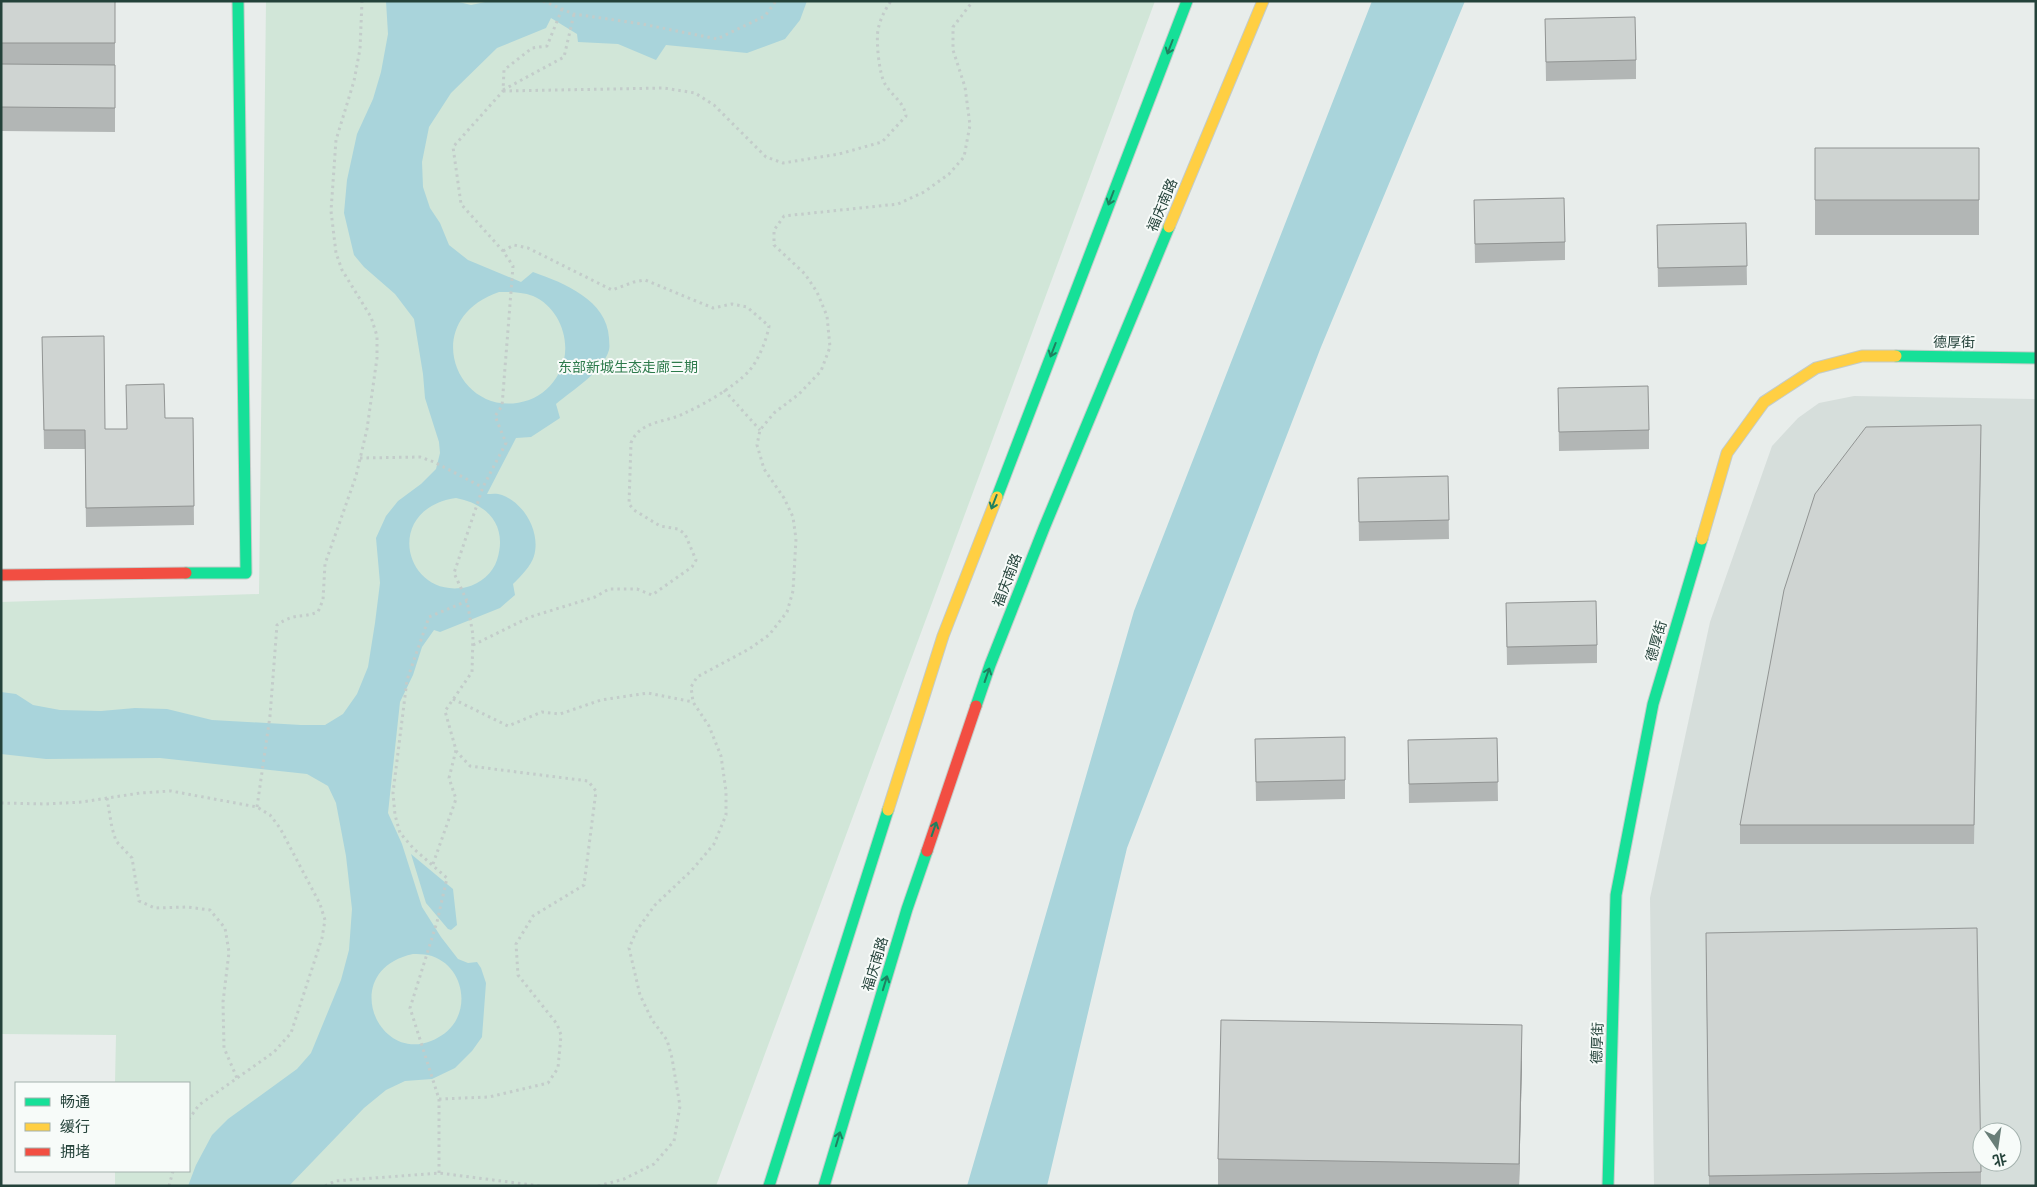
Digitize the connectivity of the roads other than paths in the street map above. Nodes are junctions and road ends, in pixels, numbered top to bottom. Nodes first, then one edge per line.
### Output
1 (238, 1) edge
2 (1187, 1) edge
3 (1263, 1) edge
4 (2036, 358) edge
5 (1, 575) edge
6 (769, 1186) edge
7 (824, 1186) edge
8 (1608, 1186) edge

1 - 5 main road
2 -> 6 main road
7 -> 3 main road, 福庆南路
4 - 8 main road, 德厚街

